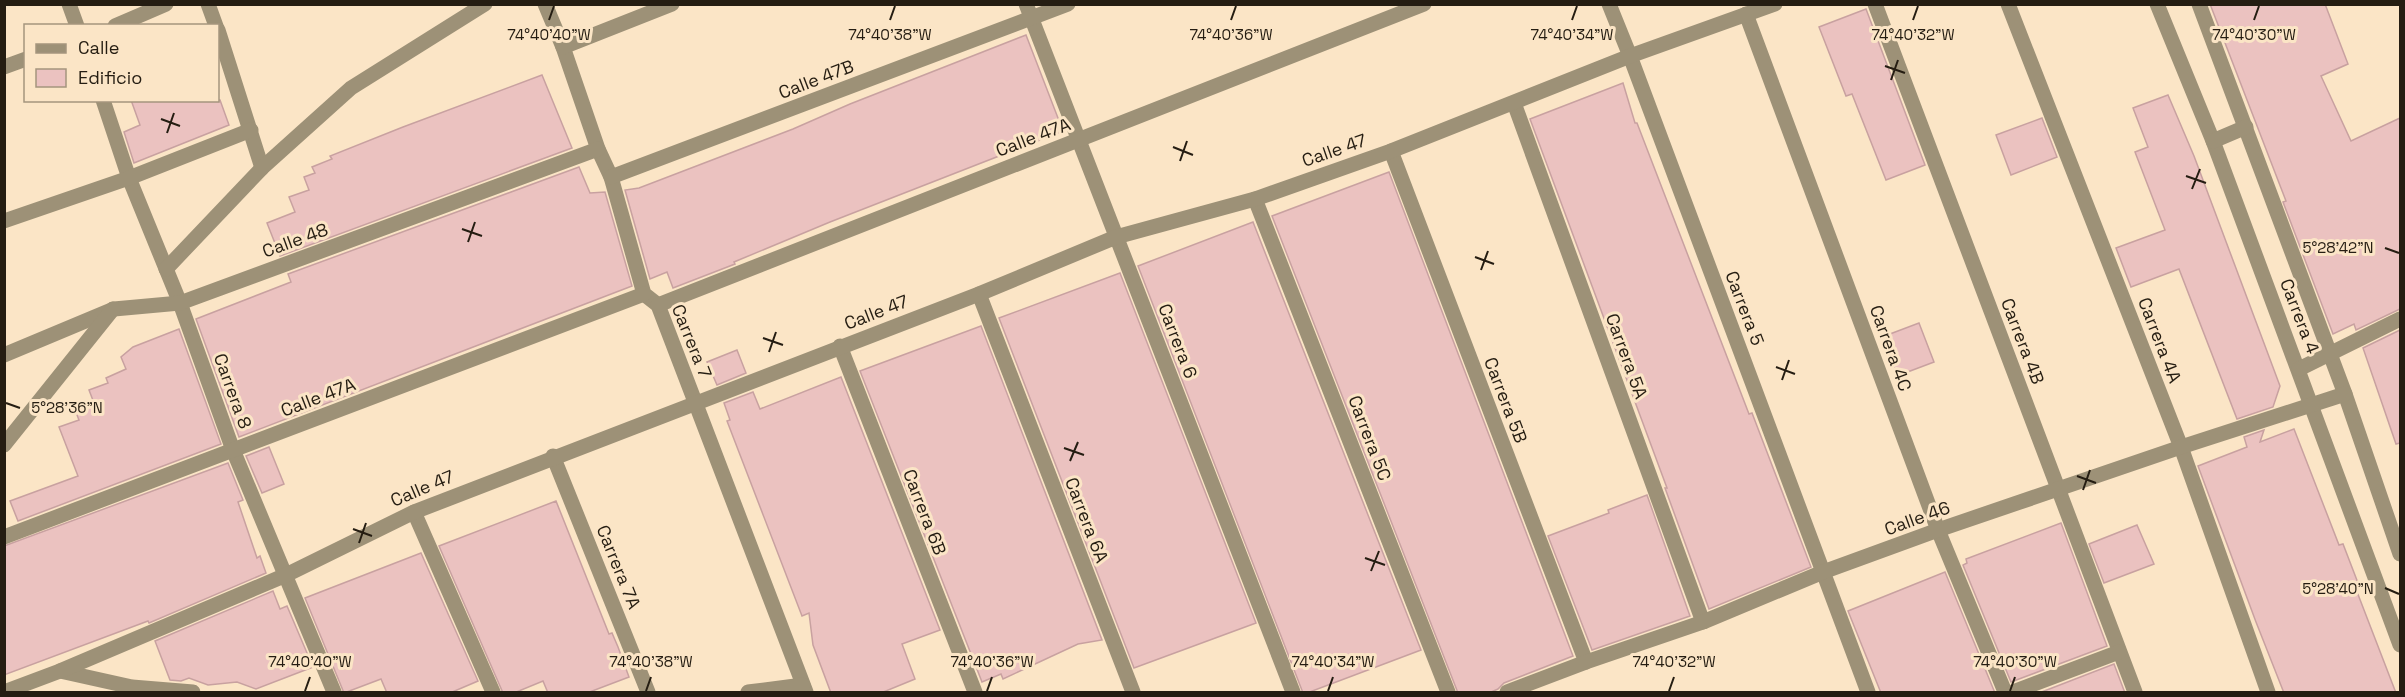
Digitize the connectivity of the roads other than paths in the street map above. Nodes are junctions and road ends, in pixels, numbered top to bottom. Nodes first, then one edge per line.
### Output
1 (69, 4) edge
2 (166, 4) edge
3 (208, 4) edge
4 (485, 4) edge
5 (545, 4) edge
6 (672, 4) edge
7 (1068, 4) edge
8 (1424, 4) edge
9 (1608, 4) edge
10 (1775, 4) edge
11 (1875, 4) edge
12 (2008, 4) edge
13 (2157, 4) edge
14 (2199, 4) edge
15 (1029, 11) edge
16 (1746, 15) junction
17 (76, 24) edge
18 (120, 24) edge
19 (216, 24) edge
20 (219, 34) edge
21 (563, 47) junction
22 (1630, 56) junction
23 (24, 60) edge
24 (4, 67) edge
25 (104, 102) edge
26 (1514, 103) junction
27 (2246, 127) junction
28 (251, 130) junction
29 (1078, 140) junction
30 (2213, 141) junction
31 (598, 149) junction
32 (1390, 151) junction
33 (262, 168) junction
34 (611, 177) junction
35 (129, 178) junction
36 (1255, 199) junction
37 (4, 221) edge
38 (1116, 237) junction
39 (166, 269) junction
40 (645, 294) junction
41 (979, 294) junction
42 (180, 303) junction
43 (657, 305) junction
44 (114, 309) junction
45 (2400, 319) edge
46 (840, 346) junction
47 (2329, 354) junction
48 (4, 355) edge
49 (2299, 369) junction
50 (2345, 394) junction
51 (696, 402) junction
52 (2313, 406) junction
53 (4, 445) edge
54 (2181, 447) junction
55 (233, 450) junction
56 (553, 456) junction
57 (2059, 489) junction
58 (414, 512) junction
59 (1938, 530) junction
60 (4, 537) edge
61 (2400, 554) edge
62 (1823, 573) junction
63 (286, 574) junction
64 (1703, 622) junction
65 (2400, 645) edge
66 (2119, 652) junction
67 (1586, 662) junction
68 (60, 671) junction
69 (805, 689) edge
70 (4, 692) edge
71 (193, 693) edge
72 (334, 693) edge
73 (493, 693) edge
74 (648, 693) edge
75 (748, 693) edge
76 (975, 693) edge
77 (1133, 693) edge
78 (1293, 693) edge
79 (1448, 693) edge
80 (1508, 693) edge
81 (1868, 693) edge
82 (2005, 693) edge
83 (2013, 693) edge
84 (2135, 693) edge
85 (2268, 693) edge

1 - 17 street
2 - 18 street
3 - 19 street
4 - 33 street
5 - 21 street
6 - 21 street
7 - 15 street, Calle 47B
8 - 29 street, Calle 47A
9 - 22 street, Carrera 5
10 - 16 street, Calle 47
11 - 57 street, Carrera 4B
12 - 54 street, Carrera 4A
13 - 30 street, Carrera 4
14 - 27 street, Carrera 4
15 - 29 street, Carrera 6
15 - 34 street, Calle 47B
16 - 22 street, Calle 47
16 - 59 street, Carrera 4C
20 - 28 street
21 - 31 street
22 - 26 street, Calle 47
22 - 62 street, Carrera 5
23 - 24 street
25 - 35 street, Carrera 8
26 - 32 street, Calle 47
26 - 64 street, Carrera 5A
27 - 30 street
27 - 47 street, Carrera 4
28 - 33 street
28 - 35 street
29 - 38 street, Carrera 6
29 - 43 street, Calle 47A
30 - 49 street, Carrera 4
31 - 34 street
31 - 42 street, Calle 48
32 - 36 street, Calle 47
32 - 67 street, Carrera 5B
33 - 39 street
34 - 40 street
35 - 37 street
35 - 39 street, Carrera 8
36 - 38 street, Calle 47
36 - 79 street, Carrera 5C
38 - 41 street, Calle 47
38 - 78 street, Carrera 6
39 - 42 street, Carrera 8
40 - 43 street, Carrera 7
40 - 55 street, Calle 47A
41 - 46 street, Calle 47
41 - 77 street, Carrera 6A
42 - 44 street, Calle 48
42 - 55 street, Carrera 8
43 - 51 street, Carrera 7
44 - 48 street, Calle 48
44 - 53 street
45 - 47 street
46 - 51 street, Calle 47
46 - 76 street, Carrera 6B
47 - 49 street
47 - 50 street, Carrera 4
49 - 52 street, Carrera 4
50 - 52 street, Calle 46
50 - 61 street, Carrera 4
51 - 56 street, Calle 47
51 - 69 street, Carrera 7
52 - 54 street, Calle 46
52 - 65 street, Carrera 4
54 - 57 street, Calle 46
54 - 85 street, Carrera 4A
55 - 60 street, Calle 47A
55 - 63 street, Carrera 8
56 - 58 street, Calle 47
56 - 74 street, Carrera 7A
57 - 59 street, Calle 46
57 - 66 street, Carrera 4B
58 - 63 street, Calle 47
58 - 73 street
59 - 62 street, Calle 46
59 - 82 street, Carrera 4C
62 - 64 street, Calle 46
62 - 81 street, Carrera 5
63 - 68 street, Calle 47
63 - 72 street, Carrera 8
64 - 67 street, Calle 46
66 - 83 street
66 - 84 street, Carrera 4B
67 - 80 street, Calle 46
68 - 70 street, Calle 47
68 - 71 street
69 - 75 street

